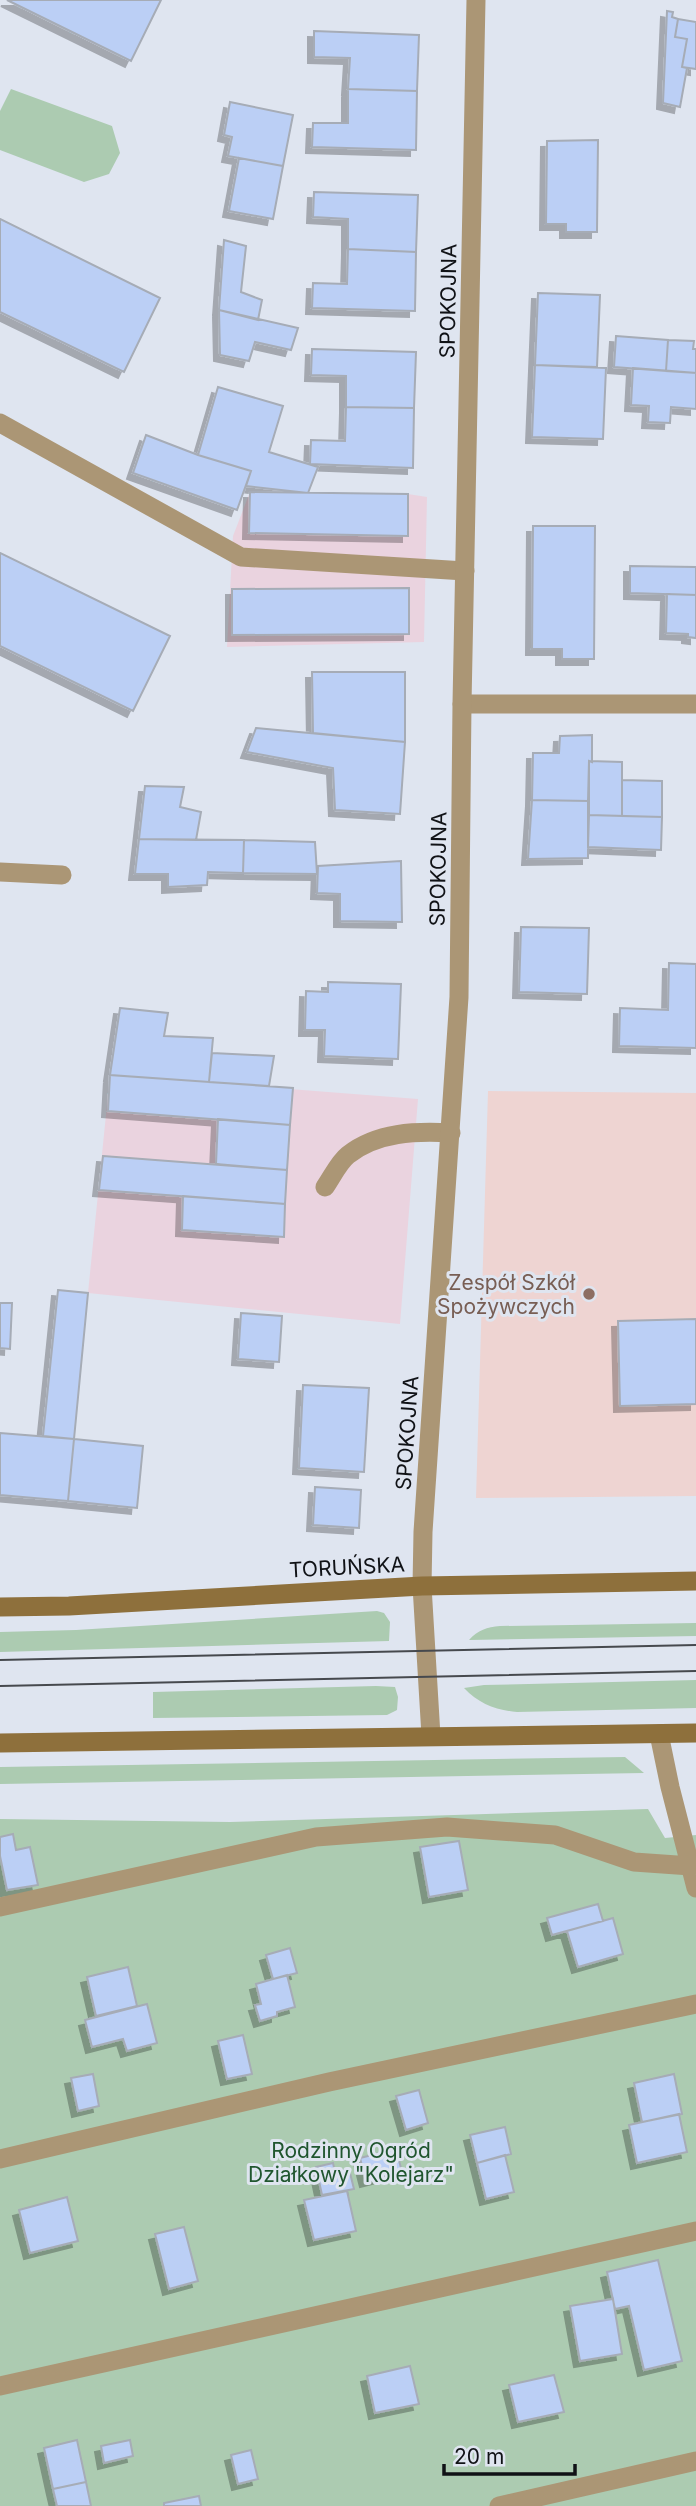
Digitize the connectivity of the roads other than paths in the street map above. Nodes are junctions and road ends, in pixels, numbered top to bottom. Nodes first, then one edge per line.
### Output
1 (476, 0) edge
2 (0, 423) edge
3 (465, 571) junction
4 (462, 704) junction
5 (696, 704) edge
6 (0, 872) edge
7 (61, 875) dead end
8 (450, 1133) junction
9 (325, 1187) dead end
10 (696, 1581) edge
11 (422, 1586) junction
12 (0, 1606) edge
13 (696, 1733) edge
14 (659, 1734) junction
15 (431, 1736) junction
16 (0, 1743) edge
17 (691, 1866) junction
18 (696, 1888) edge
19 (0, 1907) edge
20 (696, 2004) edge
21 (0, 2159) edge
22 (696, 2231) edge
23 (0, 2386) edge
24 (696, 2461) edge
25 (499, 2506) edge

1 - 3 street, SPOKOJNA
2 - 3 street
3 - 4 street, SPOKOJNA
4 - 5 street
4 - 8 street, SPOKOJNA
6 - 7 street
8 - 9 street
8 - 11 street, SPOKOJNA
10 - 11 main road, TORUŃSKA
11 - 12 main road, TORUŃSKA
11 - 15 street, SPOKOJNA
13 - 14 main road
14 - 15 main road
14 - 17 street
15 - 16 main road
17 - 18 street
17 - 19 street
20 - 21 street
22 - 23 street
24 - 25 street

